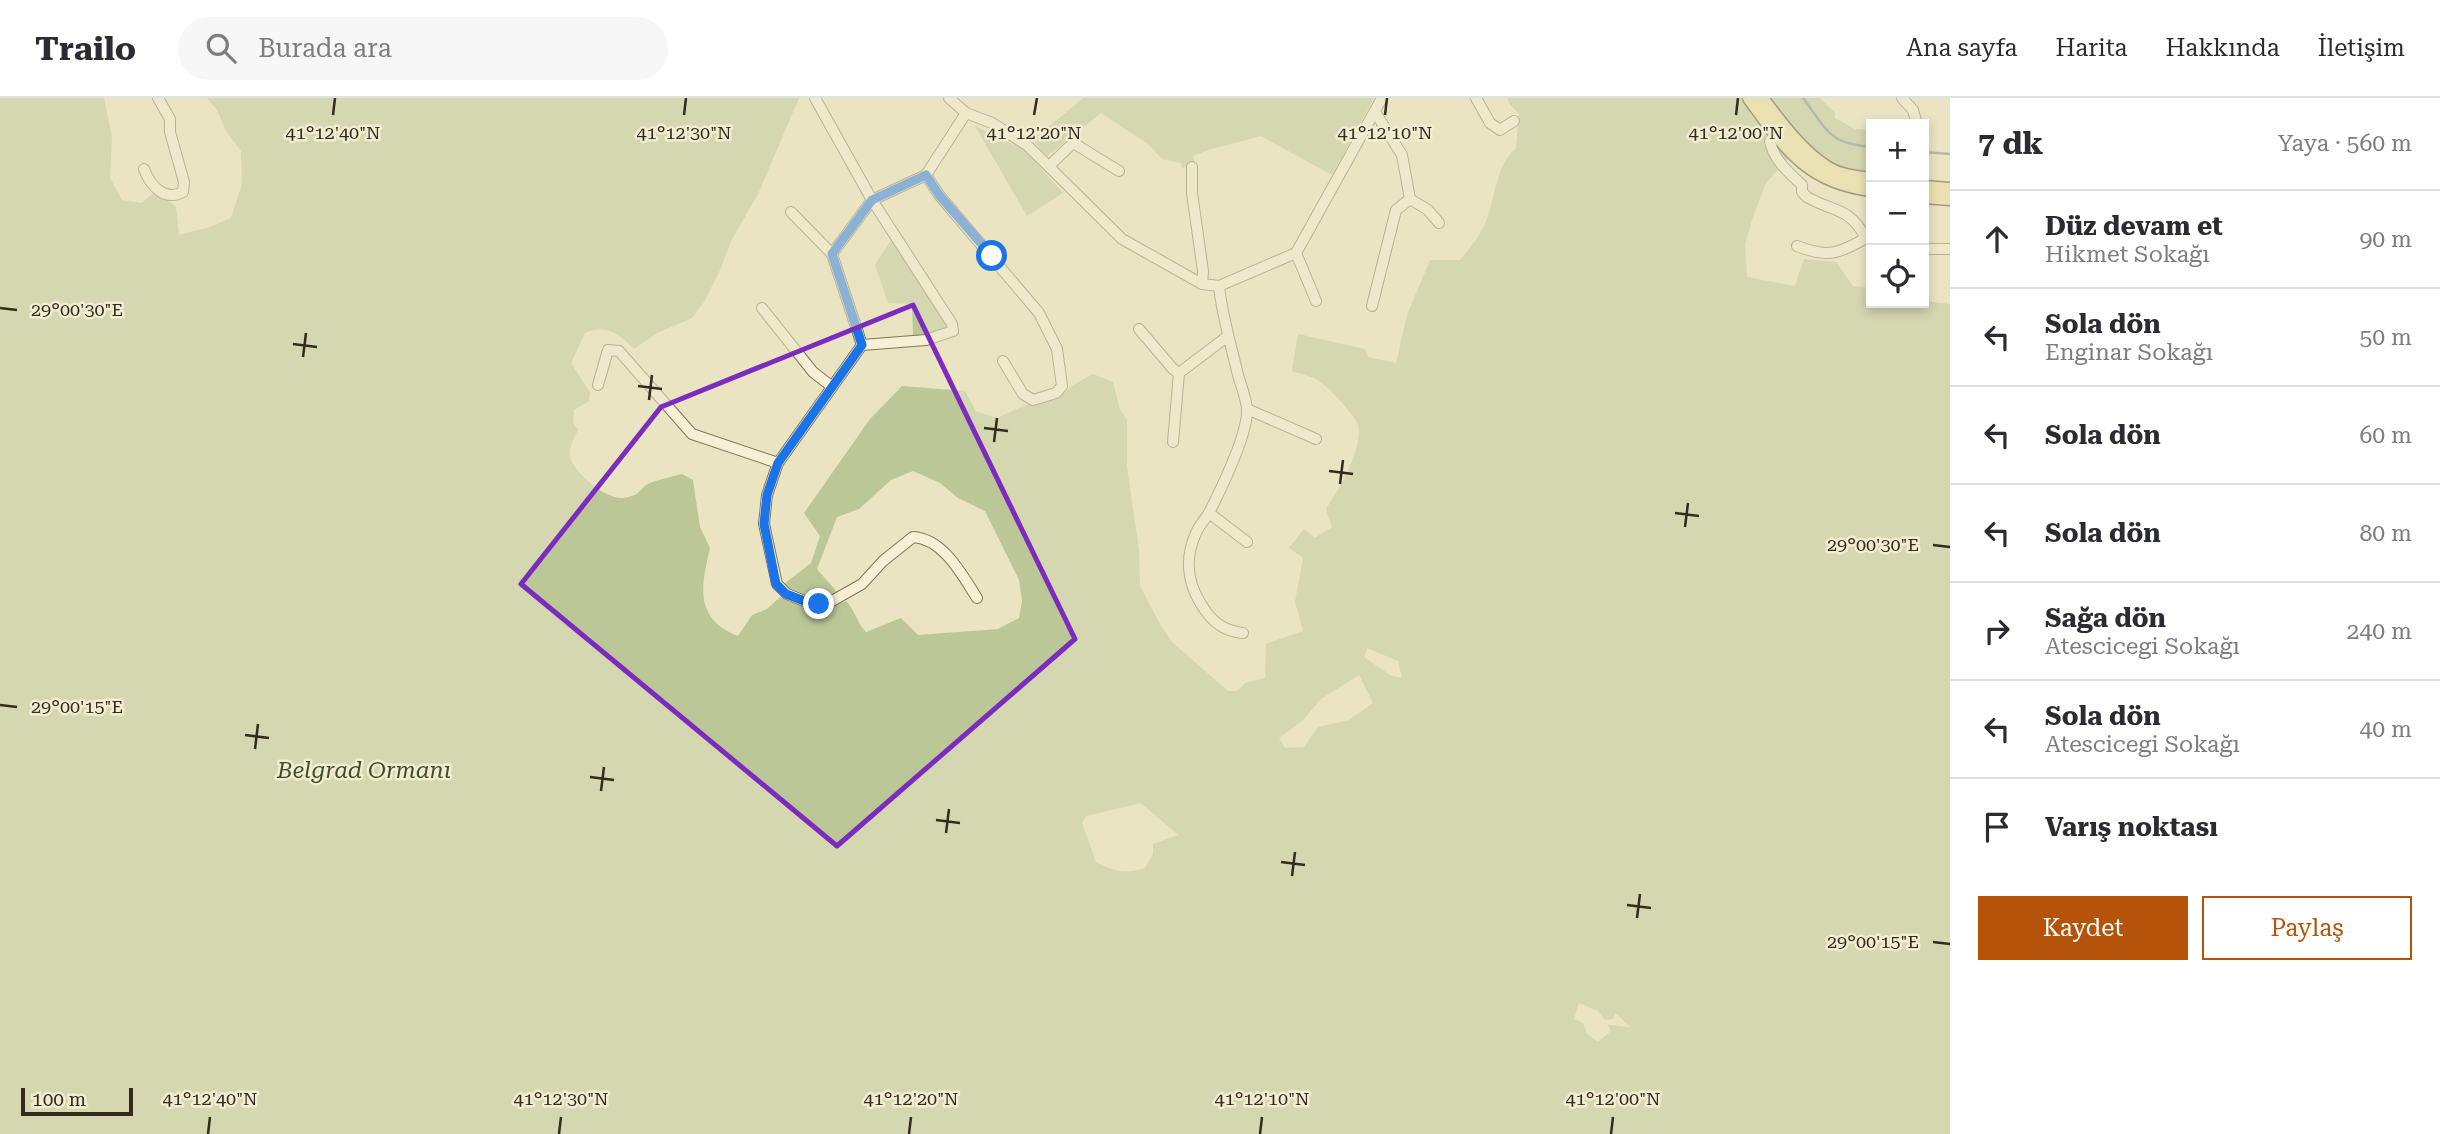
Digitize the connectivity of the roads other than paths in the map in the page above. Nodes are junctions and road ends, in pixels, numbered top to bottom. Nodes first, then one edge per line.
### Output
1 (158, 98) edge
2 (815, 98) edge
3 (949, 98) edge
4 (1382, 98) edge
5 (1476, 98) edge
6 (1749, 98) edge
7 (1762, 98) edge
8 (1902, 98) edge
9 (1375, 112) junction
10 (966, 113) junction
11 (1916, 119) edge
12 (1514, 121) dead end
13 (1779, 129) junction
14 (1049, 166) junction
15 (1192, 167) dead end
16 (144, 169) dead end
17 (1119, 171) dead end
18 (926, 175) junction
19 (1866, 178) edge
20 (1929, 187) edge
21 (1950, 188) edge
22 (1866, 189) edge
23 (1929, 197) edge
24 (1410, 199) junction
25 (1950, 199) edge
26 (872, 200) junction
27 (791, 212) dead end
28 (1439, 223) dead end
29 (1866, 235) edge
30 (1866, 240) edge
31 (1797, 246) dead end
32 (1929, 249) edge
33 (1950, 249) edge
34 (1296, 253) junction
35 (832, 254) junction
36 (1202, 284) junction
37 (1219, 286) junction
38 (1316, 302) dead end
39 (1372, 306) dead end
40 (762, 308) dead end
41 (1139, 329) dead end
42 (1228, 336) junction
43 (862, 345) junction
44 (1003, 361) dead end
45 (1180, 373) junction
46 (598, 385) dead end
47 (831, 386) junction
48 (1247, 409) junction
49 (1316, 439) dead end
50 (1174, 443) dead end
51 (778, 463) junction
52 (1209, 513) junction
53 (1247, 542) dead end
54 (977, 598) dead end
55 (1243, 633) dead end

1 - 16 street
2 - 26 street
3 - 10 street
4 - 9 street
5 - 12 street
6 - 13 main road
7 - 13 main road
8 - 11 street
9 - 24 street
9 - 34 street
10 - 14 street
10 - 18 street
13 - 19 main road
13 - 22 main road
13 - 29 street
14 - 17 street
14 - 36 street
15 - 36 street
18 - 26 street
18 - 44 street
20 - 21 main road
23 - 25 main road
24 - 28 street
24 - 39 street
26 - 35 street
26 - 43 street
27 - 35 street
30 - 31 street
32 - 33 street
34 - 37 street
34 - 38 street
35 - 43 street
36 - 37 street
37 - 42 street
40 - 47 street
41 - 45 street
42 - 45 street
42 - 48 street
43 - 47 street
45 - 50 street
46 - 51 street
47 - 51 street
48 - 49 street
48 - 52 street
51 - 54 street
52 - 53 street
52 - 55 street

